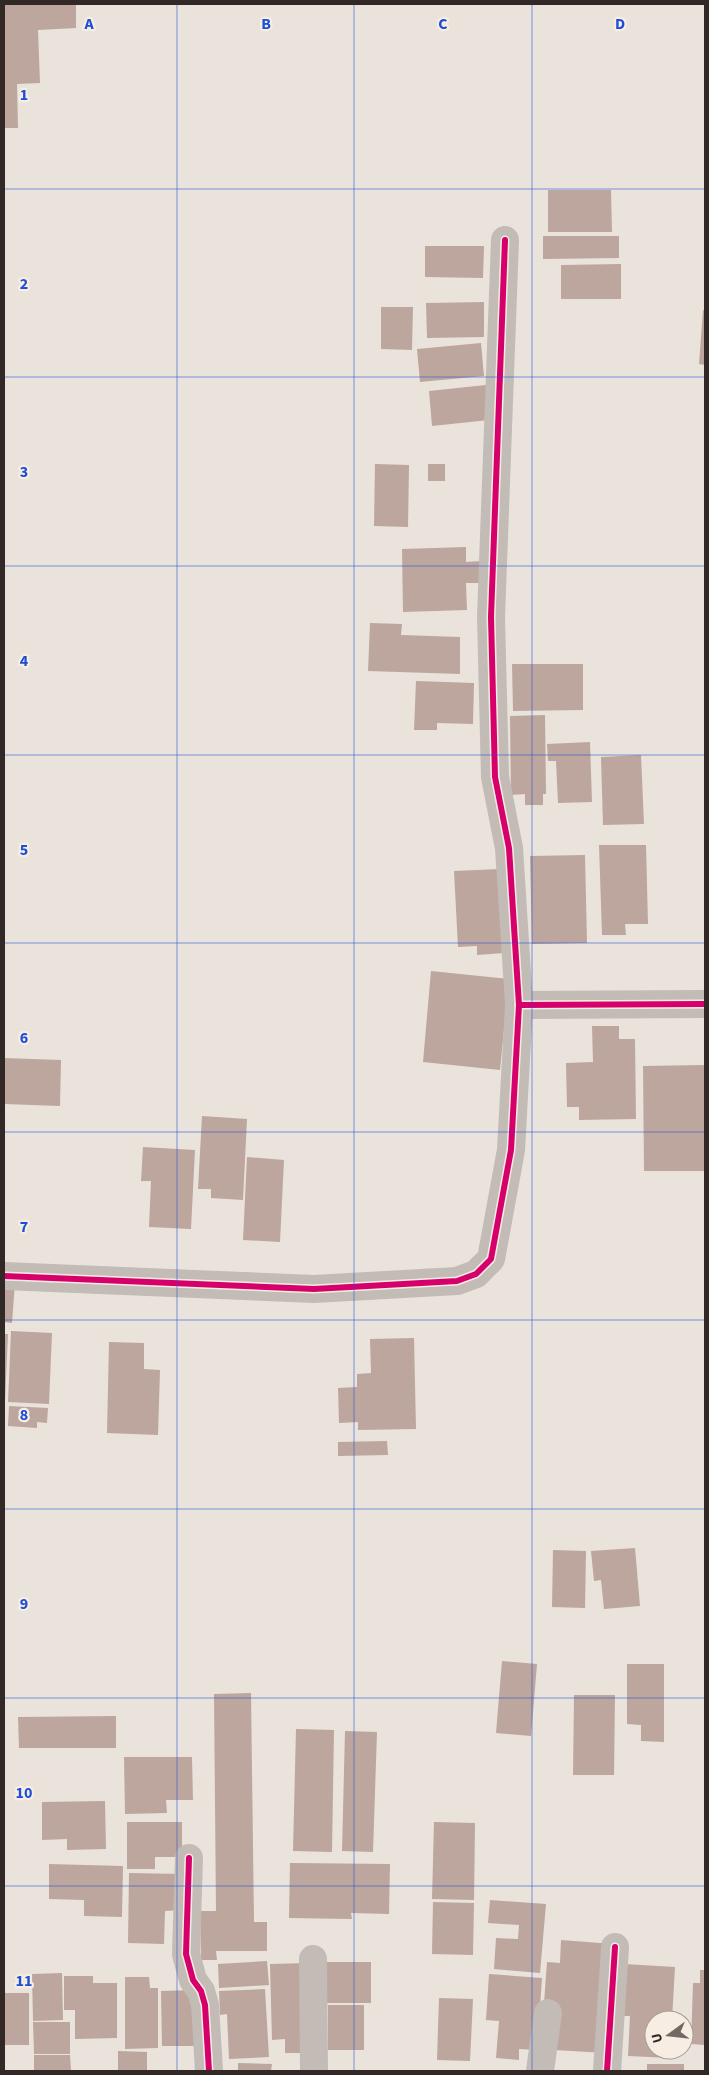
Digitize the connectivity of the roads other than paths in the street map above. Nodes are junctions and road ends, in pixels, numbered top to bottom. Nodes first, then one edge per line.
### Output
1 (505, 240) dead end
2 (705, 1004) edge
3 (519, 1005) junction
4 (4, 1276) edge
5 (189, 1858) dead end
6 (615, 1947) dead end
7 (313, 1959) dead end
8 (548, 2013) dead end
9 (209, 2071) edge
10 (314, 2071) edge
11 (540, 2071) edge
12 (607, 2071) edge

1 - 3 street
2 - 3 street
3 - 4 street
5 - 9 street
6 - 12 street
7 - 10 street
8 - 11 street

